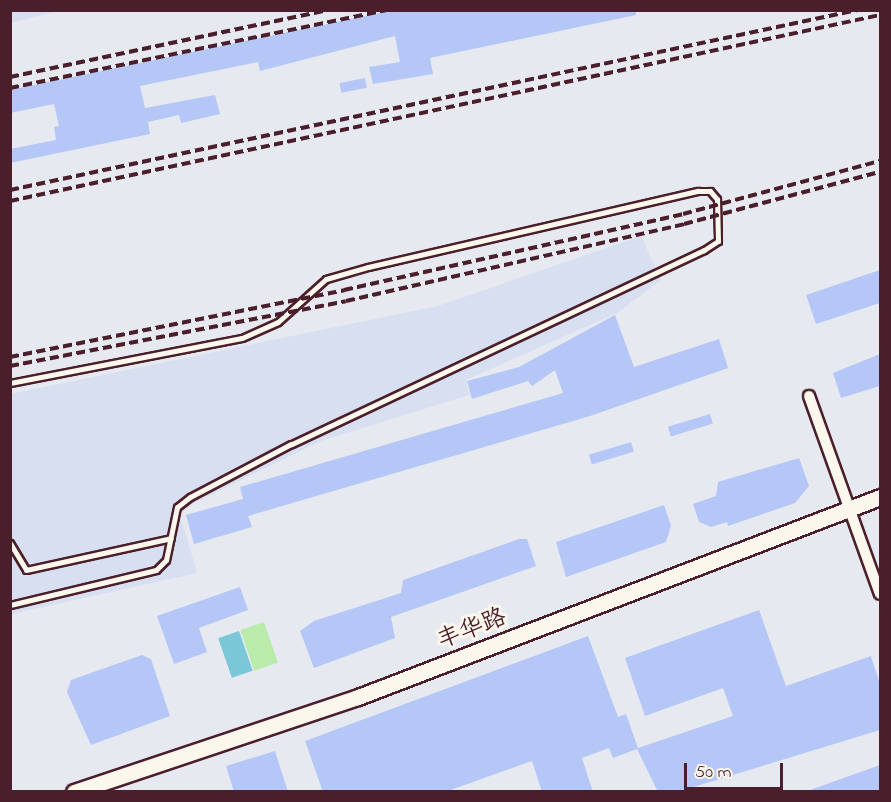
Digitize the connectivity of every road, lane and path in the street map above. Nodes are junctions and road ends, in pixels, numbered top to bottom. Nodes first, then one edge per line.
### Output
1 (10, 383) edge
2 (809, 396) dead end
3 (880, 497) edge
4 (850, 508) junction
5 (171, 538) junction
6 (10, 543) edge
7 (880, 594) edge
8 (10, 605) edge
9 (74, 792) edge

1 - 5 lane
2 - 4 street
3 - 4 street, 丰华路
4 - 7 street
4 - 9 street, 丰华路
5 - 6 lane
5 - 8 lane

